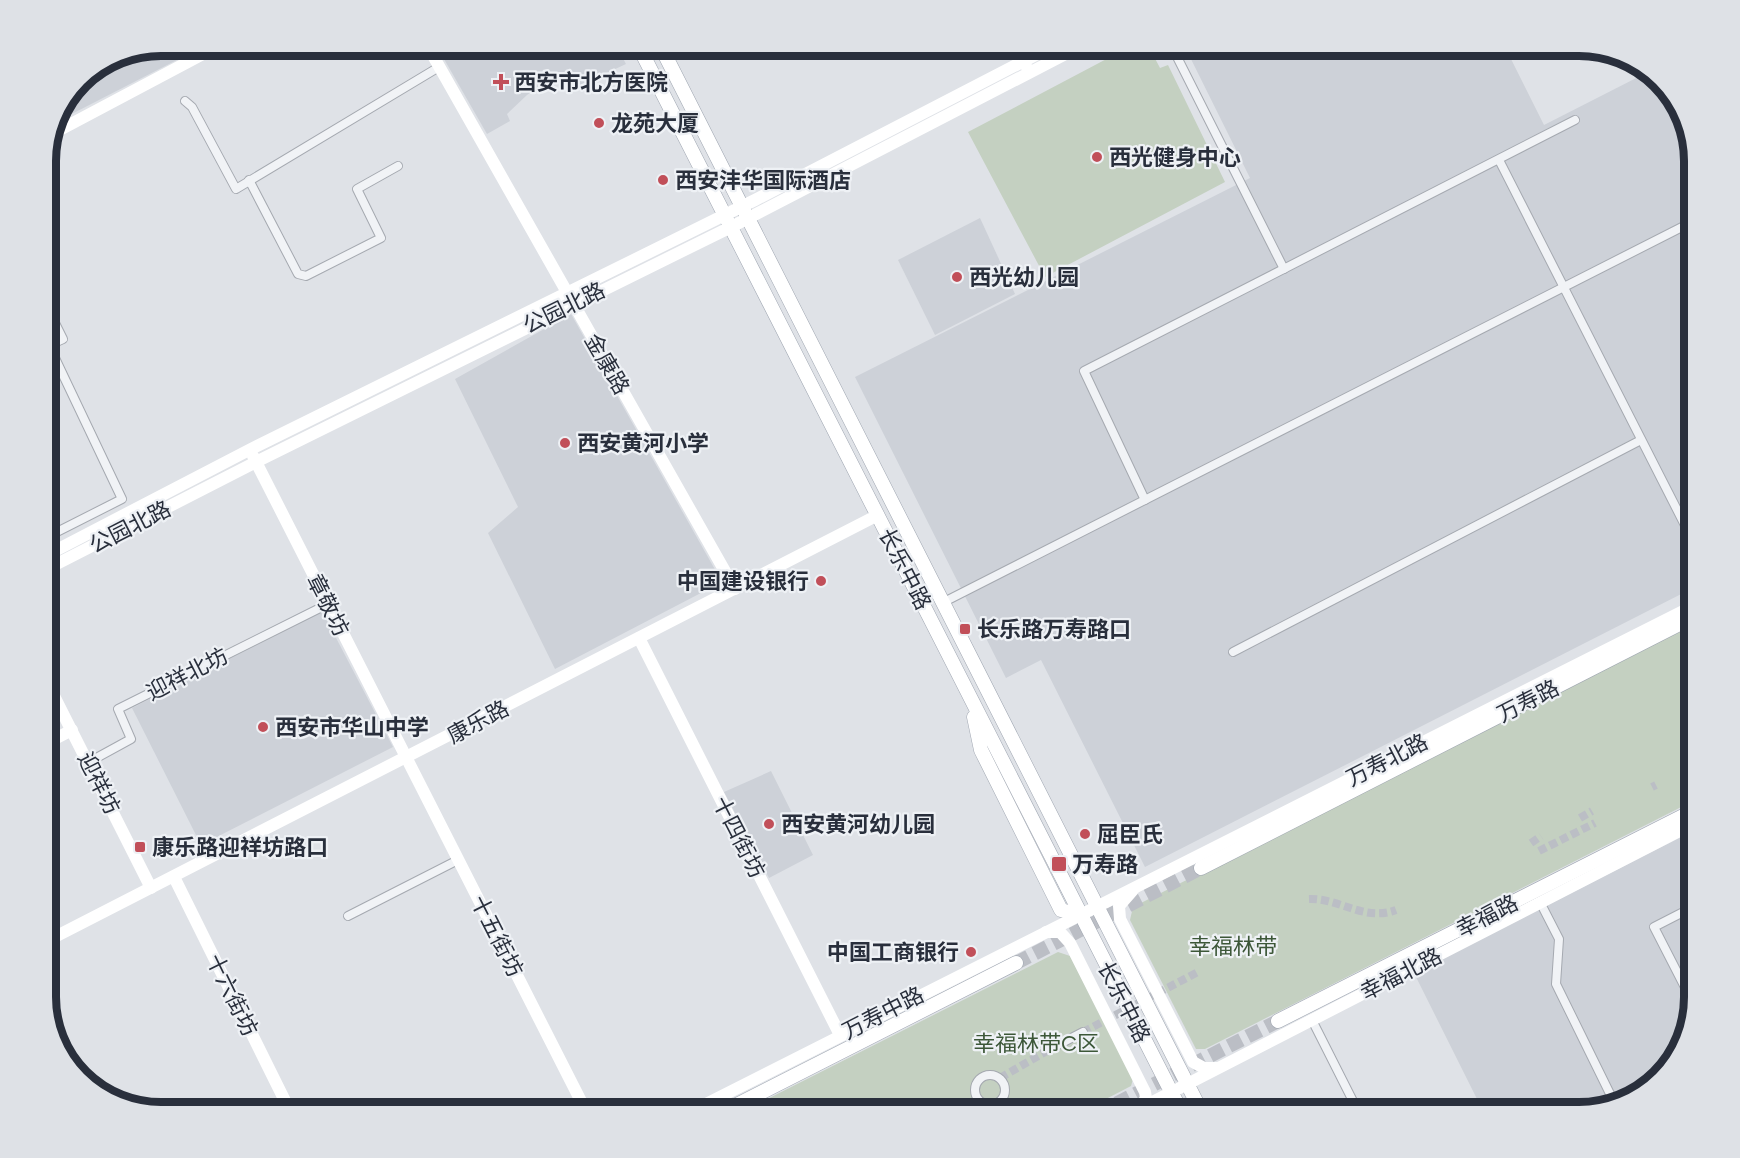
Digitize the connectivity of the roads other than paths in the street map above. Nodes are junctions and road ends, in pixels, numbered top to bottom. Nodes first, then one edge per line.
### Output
1 (199, 56) edge
2 (434, 56) edge
3 (644, 56) edge
4 (666, 56) edge
5 (1020, 56) edge
6 (1033, 56) edge
7 (1062, 56) edge
8 (1177, 56) edge
9 (1023, 61) junction
10 (439, 66) junction
11 (1029, 73) junction
12 (185, 101) dead end
13 (1575, 120) dead end
14 (61, 129) edge
15 (1499, 160) junction
16 (398, 166) dead end
17 (249, 180) junction
18 (745, 212) junction
19 (725, 214) junction
20 (1684, 226) dead end
21 (732, 227) junction
22 (1284, 269) junction
23 (1563, 287) junction
24 (570, 298) junction
25 (56, 325) edge
26 (56, 342) edge
27 (56, 358) edge
28 (1641, 440) junction
29 (249, 450) junction
30 (256, 462) junction
31 (1144, 500) junction
32 (878, 515) junction
33 (1684, 524) edge
34 (56, 532) edge
35 (56, 550) edge
36 (56, 564) edge
37 (735, 589) junction
38 (942, 603) junction
39 (327, 604) junction
40 (1684, 610) edge
41 (1684, 622) edge
42 (639, 638) junction
43 (967, 651) junction
44 (1233, 652) dead end
45 (950, 659) junction
46 (56, 699) edge
47 (72, 730) junction
48 (56, 738) edge
49 (407, 759) junction
50 (89, 762) junction
51 (1684, 816) edge
52 (1684, 828) edge
53 (458, 860) junction
54 (1201, 868) tunnel mouth
55 (174, 877) junction
56 (1143, 882) junction
57 (151, 888) junction
58 (1540, 902) junction
59 (1096, 906) junction
60 (1684, 912) edge
61 (1079, 915) junction
62 (348, 916) dead end
63 (1043, 933) junction
64 (56, 936) edge
65 (1016, 963) tunnel mouth
66 (1684, 986) edge
67 (1312, 1020) junction
68 (1278, 1021) tunnel mouth
69 (1083, 1032) tunnel mouth
70 (840, 1035) junction
71 (1052, 1048) tunnel mouth
72 (1221, 1067) junction
73 (1187, 1084) junction
74 (1170, 1093) junction
75 (755, 1096) junction
76 (1613, 1097) edge
77 (286, 1102) edge
78 (581, 1102) edge
79 (709, 1102) edge
80 (735, 1102) edge
81 (743, 1102) edge
82 (1143, 1102) edge
83 (1152, 1102) edge
84 (1175, 1102) edge
85 (1196, 1102) edge
86 (1353, 1102) edge

1 - 14 main road
2 - 10 main road, 金康路
3 - 19 main road, 长乐中路
4 - 18 main road, 长乐中路
5 - 9 main road
6 - 9 main road, 公园北路
7 - 11 main road, 公园北路
8 - 22 street
9 - 11 main road
9 - 18 main road, 公园北路
10 - 17 street
10 - 24 main road, 金康路
11 - 18 main road, 公园北路
12 - 17 street
13 - 15 street
15 - 22 street
15 - 23 street
16 - 17 street
18 - 19 main road, 公园北路
18 - 21 main road, 公园北路
18 - 38 main road, 长乐中路
19 - 21 main road, 长乐中路
19 - 24 main road, 公园北路
20 - 23 street
21 - 24 main road, 公园北路
21 - 32 main road, 长乐中路
22 - 31 street
23 - 28 street
23 - 31 street
24 - 29 main road, 公园北路
24 - 30 main road, 公园北路
24 - 37 main road, 金康路
25 - 26 street
27 - 34 street
28 - 33 street
28 - 44 street
29 - 30 main road, 章敬坊
29 - 35 main road, 公园北路
30 - 36 main road, 公园北路
30 - 39 main road, 章敬坊
31 - 38 street
32 - 37 main road, 康乐路
32 - 45 main road, 长乐中路
37 - 42 main road, 康乐路
38 - 43 main road, 长乐中路
39 - 49 main road, 章敬坊
39 - 50 street, 迎祥北坊
40 - 56 main road, 万寿北路
41 - 54 main road, 万寿路
42 - 49 main road, 康乐路
42 - 70 main road, 十四街坊
43 - 45 main road
43 - 59 main road, 长乐中路
45 - 61 main road, 长乐中路
46 - 47 main road, 迎祥坊
47 - 48 main road
47 - 50 main road, 迎祥坊
49 - 53 main road, 十五街坊
49 - 55 main road, 康乐路
50 - 57 main road, 迎祥坊
51 - 68 main road, 幸福路
52 - 58 main road, 幸福北路
53 - 62 street
53 - 78 main road, 十五街坊
55 - 57 main road, 康乐路
55 - 77 main road, 十六街坊
56 - 59 main road, 万寿北路
56 - 72 main road
57 - 64 main road, 康乐路
58 - 67 main road, 幸福北路
58 - 76 street
59 - 61 main road, 万寿北路
59 - 73 main road, 长乐中路
60 - 66 street
61 - 63 main road, 万寿中路
61 - 74 main road, 长乐中路
63 - 70 main road, 万寿中路
63 - 82 main road
65 - 75 main road
67 - 72 main road, 幸福北路
67 - 86 street
69 - 71 street
70 - 79 main road, 万寿中路
72 - 73 main road, 幸福北路
73 - 74 main road, 幸福北路
73 - 85 main road, 长乐中路
74 - 83 main road, 幸福北路
74 - 84 main road, 长乐中路
75 - 80 main road
75 - 81 main road

